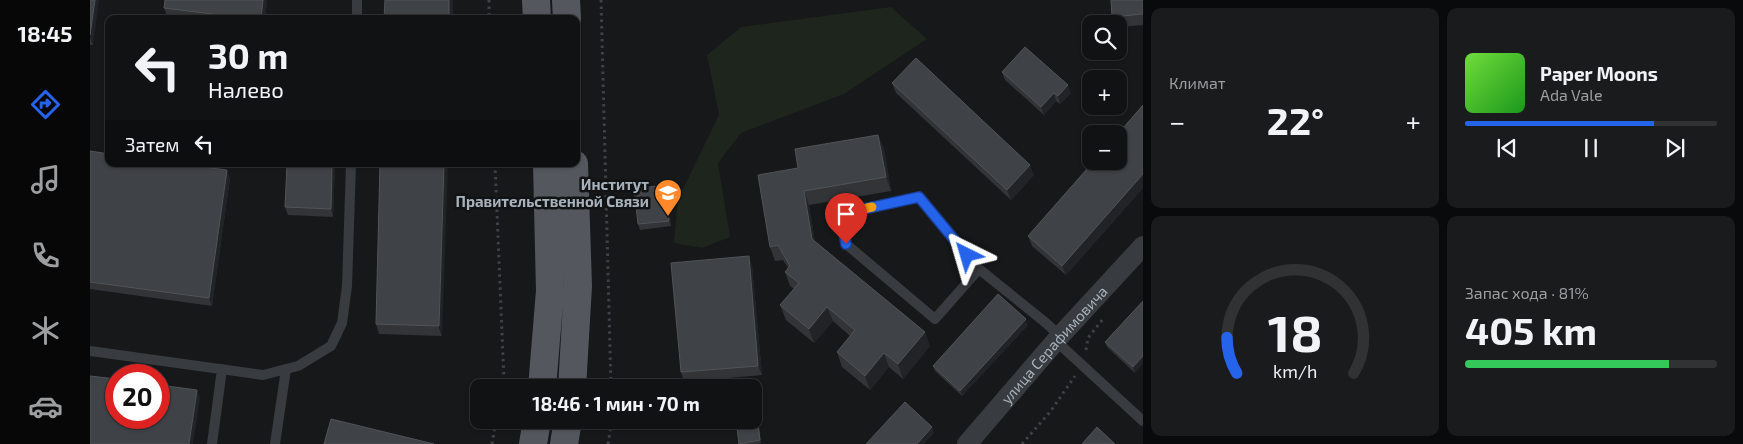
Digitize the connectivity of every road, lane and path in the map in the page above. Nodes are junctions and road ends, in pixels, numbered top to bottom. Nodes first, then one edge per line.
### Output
1 (357, 0) edge
2 (489, 0) edge
3 (536, 0) edge
4 (566, 0) edge
5 (601, 0) edge
6 (357, 15) edge
7 (489, 15) edge
8 (537, 15) edge
9 (567, 15) edge
10 (352, 167) edge
11 (495, 167) edge
12 (547, 167) edge
13 (574, 167) edge
14 (1143, 246) edge
15 (979, 270) junction
16 (1058, 338) junction
17 (90, 351) edge
18 (222, 369) junction
19 (286, 369) junction
20 (504, 379) edge
21 (543, 379) edge
22 (573, 379) edge
23 (610, 379) edge
24 (1143, 421) edge
25 (494, 429) edge
26 (536, 429) edge
27 (566, 429) edge
28 (610, 429) edge
29 (212, 444) edge
30 (275, 444) edge
31 (492, 444) edge
32 (533, 444) edge
33 (564, 444) edge
34 (608, 444) edge
35 (968, 444) edge

1 - 6 lane
2 - 7 path
3 - 8 main road
4 - 9 main road
5 - 23 path
10 - 19 lane
11 - 20 path
12 - 21 main road
13 - 22 main road
14 - 16 street, улица Серафимовича
15 - 15 lane
15 - 16 lane
16 - 24 lane
16 - 35 street, улица Серафимовича
17 - 18 lane
18 - 19 lane
18 - 29 lane
19 - 30 lane
25 - 31 path
26 - 32 main road
27 - 33 main road
28 - 34 path

